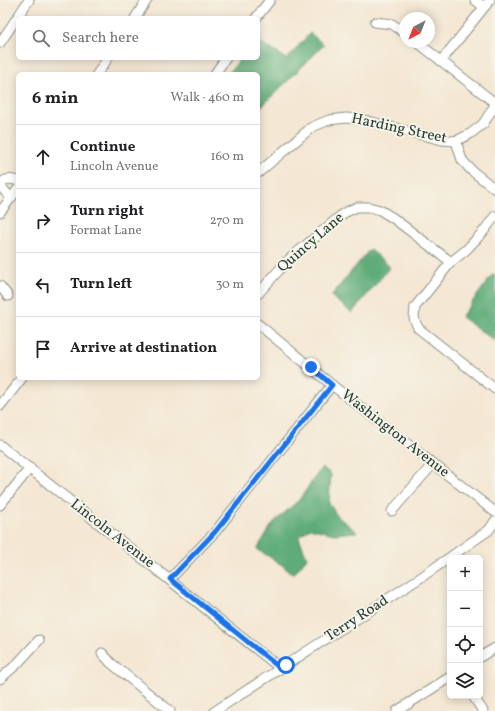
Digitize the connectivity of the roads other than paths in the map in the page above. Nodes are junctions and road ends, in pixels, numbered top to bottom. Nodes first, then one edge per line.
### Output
1 (29, 0) edge
2 (147, 0) edge
3 (270, 0) edge
4 (475, 0) edge
5 (487, 4) edge
6 (18, 16) edge
7 (136, 16) edge
8 (258, 16) edge
9 (16, 19) edge
10 (375, 22) dead end
11 (399, 29) edge
12 (0, 43) edge
13 (425, 48) edge
14 (107, 60) edge
15 (225, 60) edge
16 (441, 61) junction
17 (98, 72) edge
18 (216, 72) dead end
19 (495, 104) edge
20 (456, 141) junction
21 (260, 171) edge
22 (16, 180) edge
23 (495, 189) edge
24 (16, 192) edge
25 (11, 198) junction
26 (0, 212) edge
27 (495, 216) edge
28 (451, 262) junction
29 (0, 286) edge
30 (260, 292) edge
31 (8, 296) dead end
32 (260, 326) edge
33 (20, 380) edge
34 (332, 385) junction
35 (495, 389) edge
36 (0, 406) edge
37 (0, 445) edge
38 (433, 464) junction
39 (30, 468) junction
40 (0, 505) edge
41 (392, 511) dead end
42 (495, 512) edge
43 (495, 521) edge
44 (170, 579) junction
45 (39, 640) dead end
46 (495, 648) edge
47 (102, 653) dead end
48 (483, 655) edge
49 (280, 668) junction
50 (447, 679) edge
51 (0, 680) edge
52 (476, 699) edge
53 (170, 711) edge
54 (215, 711) edge
55 (397, 711) edge
56 (483, 711) edge

1 - 6 street
2 - 7 street
3 - 8 street
4 - 5 street
5 - 16 street
9 - 12 street
10 - 11 street
13 - 16 street
14 - 17 street
15 - 18 street
16 - 19 street
19 - 20 street, Harding Street
20 - 21 street, Harding Street
20 - 23 street
22 - 25 street
24 - 25 street
25 - 26 street
27 - 28 street
28 - 30 street, Quincy Lane
28 - 35 street
29 - 31 street
32 - 34 street, Washington Avenue
33 - 36 street
34 - 38 street, Washington Avenue
34 - 44 street
37 - 39 street, Lincoln Avenue
38 - 41 street
38 - 42 street, Washington Avenue
39 - 40 street
39 - 44 street, Lincoln Avenue
43 - 49 street, Terry Road
44 - 49 street, Lincoln Avenue
45 - 51 street
46 - 48 street
47 - 53 street
49 - 54 street, Terry Road
50 - 55 street
52 - 56 street

